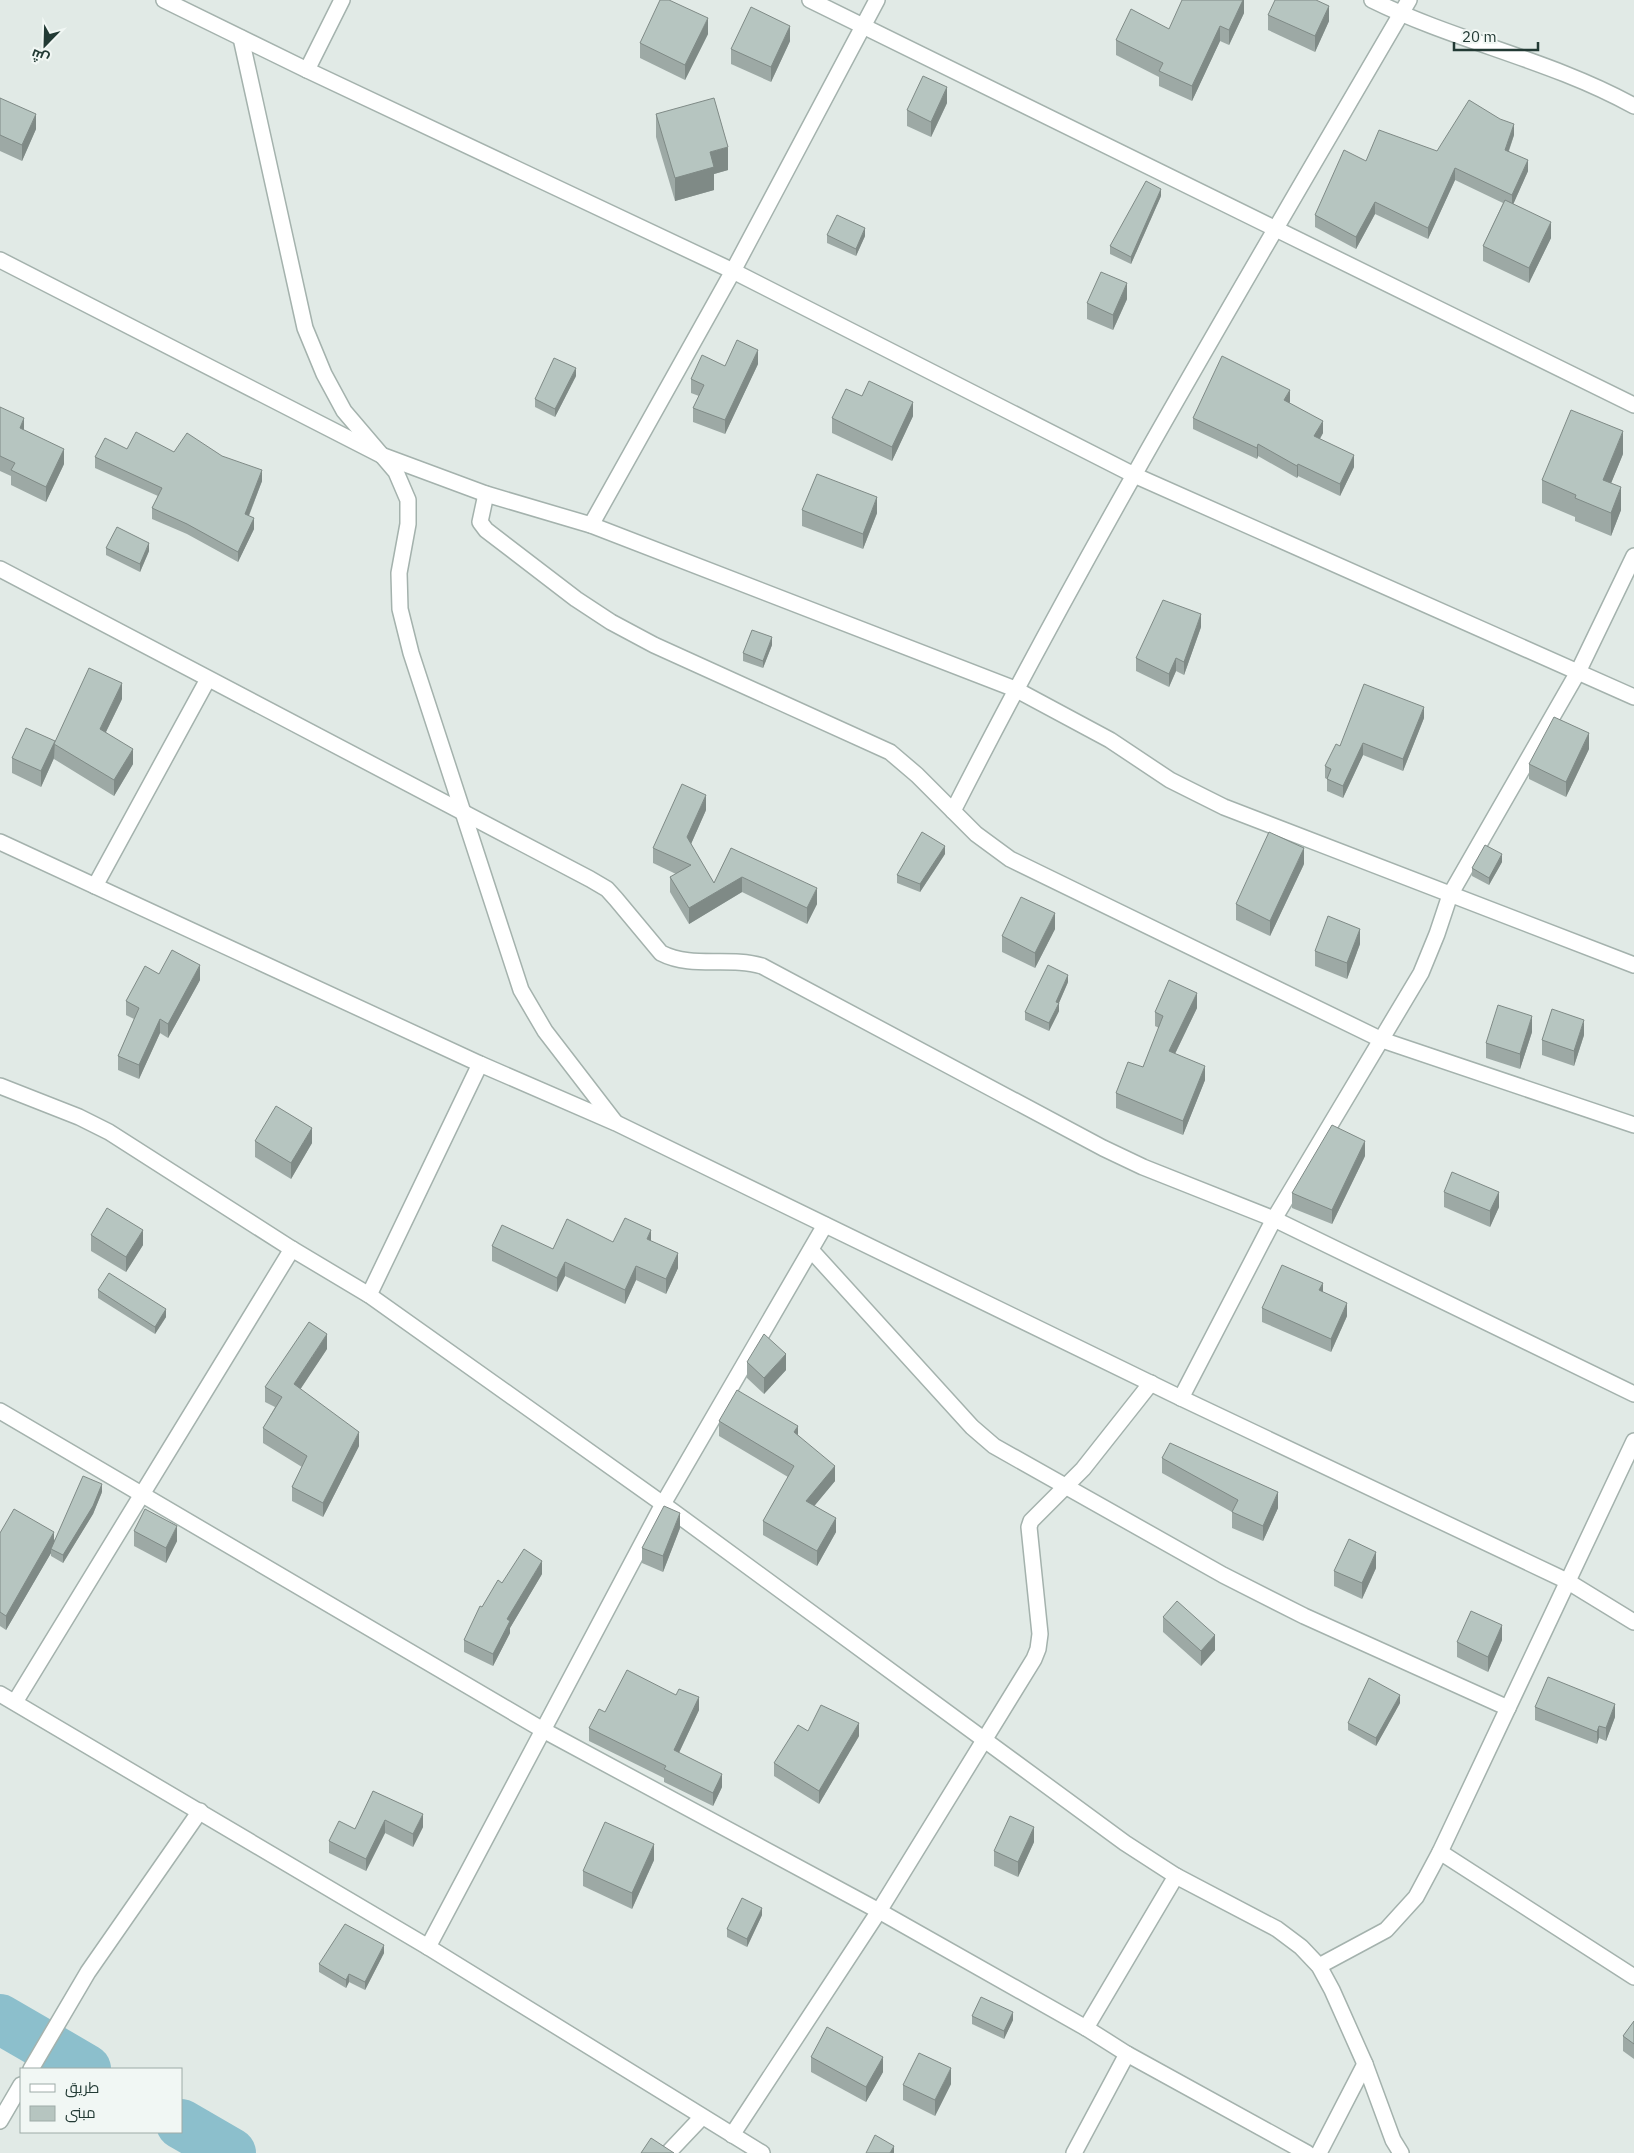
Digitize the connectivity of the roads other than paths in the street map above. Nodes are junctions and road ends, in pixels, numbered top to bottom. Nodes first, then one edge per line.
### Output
1 (164, 0) edge
2 (342, 0) edge
3 (810, 0) edge
4 (877, 0) edge
5 (1372, 0) edge
6 (1409, 0) edge
7 (1401, 14) junction
8 (862, 26) junction
9 (242, 38) junction
10 (307, 70) junction
11 (1634, 106) edge
12 (1275, 228) junction
13 (0, 260) edge
14 (732, 271) junction
15 (1634, 405) edge
16 (381, 455) junction
17 (1134, 475) junction
18 (486, 494) junction
19 (591, 525) junction
20 (1634, 556) edge
21 (0, 569) edge
22 (1578, 672) junction
23 (208, 679) junction
24 (1015, 690) junction
25 (1634, 697) edge
26 (953, 811) junction
27 (462, 812) junction
28 (0, 842) edge
29 (96, 886) junction
30 (1450, 894) junction
31 (1634, 965) edge
32 (1382, 1040) junction
33 (480, 1064) junction
34 (0, 1086) edge
35 (616, 1123) junction
36 (1634, 1125) edge
37 (1274, 1219) junction
38 (825, 1225) junction
39 (292, 1249) junction
40 (811, 1250) junction
41 (369, 1295) junction
42 (1151, 1383) junction
43 (1634, 1394) edge
44 (1181, 1398) junction
45 (0, 1411) edge
46 (1634, 1441) edge
47 (1067, 1485) junction
48 (142, 1494) junction
49 (664, 1504) junction
50 (1567, 1581) junction
51 (1634, 1622) edge
52 (0, 1694) edge
53 (16, 1702) junction
54 (1508, 1708) junction
55 (544, 1730) junction
56 (984, 1740) junction
57 (200, 1811) junction
58 (1440, 1852) junction
59 (1176, 1876) junction
60 (879, 1911) junction
61 (428, 1947) junction
62 (1319, 1966) junction
63 (1634, 1977) edge
64 (1086, 2028) junction
65 (1127, 2054) junction
66 (1365, 2064) junction
67 (32, 2068) edge
68 (20, 2087) edge
69 (702, 2117) junction
70 (0, 2121) edge
71 (732, 2136) junction
72 (668, 2153) edge
73 (762, 2153) edge
74 (1074, 2153) edge
75 (1306, 2153) edge
76 (1318, 2153) edge
77 (1401, 2153) edge

1 - 9 street
2 - 10 street
3 - 8 street
4 - 8 street
5 - 7 street
6 - 7 street
7 - 11 street
7 - 12 street
8 - 12 street
8 - 14 street
9 - 10 street
9 - 16 street
10 - 14 street
12 - 15 street
12 - 17 street
13 - 16 street
14 - 17 street
14 - 19 street
16 - 18 street
16 - 27 street
17 - 22 street
17 - 24 street
18 - 19 street
18 - 26 street
19 - 24 street
20 - 22 street
21 - 23 street
22 - 25 street
22 - 30 street
23 - 27 street
23 - 29 street
24 - 26 street
24 - 30 street
26 - 32 street
27 - 35 street
27 - 37 street
28 - 29 street
29 - 33 street
30 - 31 street
30 - 32 street
32 - 36 street
32 - 37 street
33 - 35 street
33 - 41 street
34 - 39 street
35 - 38 street
37 - 43 street
37 - 44 street
38 - 40 street
38 - 42 street
39 - 41 street
39 - 48 street
40 - 47 street
40 - 49 street
41 - 49 street
42 - 44 street
42 - 47 street
44 - 50 street
45 - 48 street
46 - 50 street
47 - 54 street
47 - 56 street
48 - 53 street
48 - 55 street
49 - 55 street
49 - 56 street
50 - 51 street
50 - 54 street
52 - 53 street
53 - 57 street
54 - 58 street
55 - 60 street
55 - 61 street
56 - 59 street
56 - 60 street
57 - 61 street
57 - 67 street
58 - 62 street
58 - 63 street
59 - 62 street
59 - 64 street
60 - 64 street
60 - 71 street
61 - 69 street
62 - 66 street
64 - 65 street
65 - 74 street
65 - 75 street
66 - 76 street
66 - 77 street
68 - 70 street
69 - 71 street
69 - 72 street
71 - 73 street

